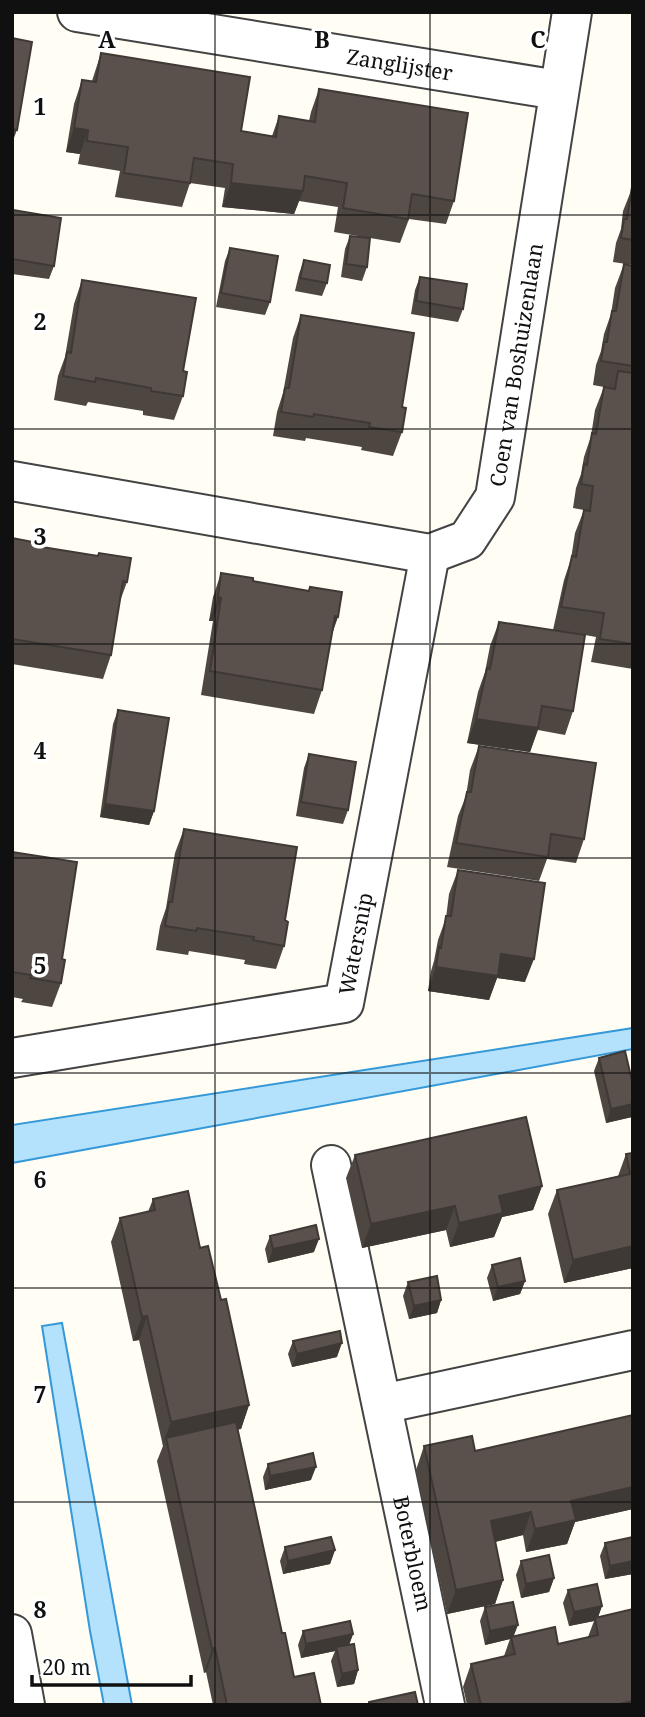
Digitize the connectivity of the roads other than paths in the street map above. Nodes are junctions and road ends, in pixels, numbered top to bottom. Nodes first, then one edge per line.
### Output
1 (77, 12) edge
2 (572, 12) edge
3 (558, 90) junction
4 (12, 481) edge
5 (430, 554) junction
6 (12, 1058) edge
7 (331, 1165) dead end
8 (633, 1350) edge
9 (382, 1404) junction
10 (12, 1634) edge
11 (25, 1705) edge
12 (445, 1705) edge

1 - 3 street, Zanglijster
2 - 3 street, Coen van Boshuizenlaan
3 - 5 street, Coen van Boshuizenlaan
4 - 5 street
5 - 6 street, Watersnip
7 - 9 street, Boterbloem
8 - 9 street
9 - 12 street, Boterbloem
10 - 11 street

